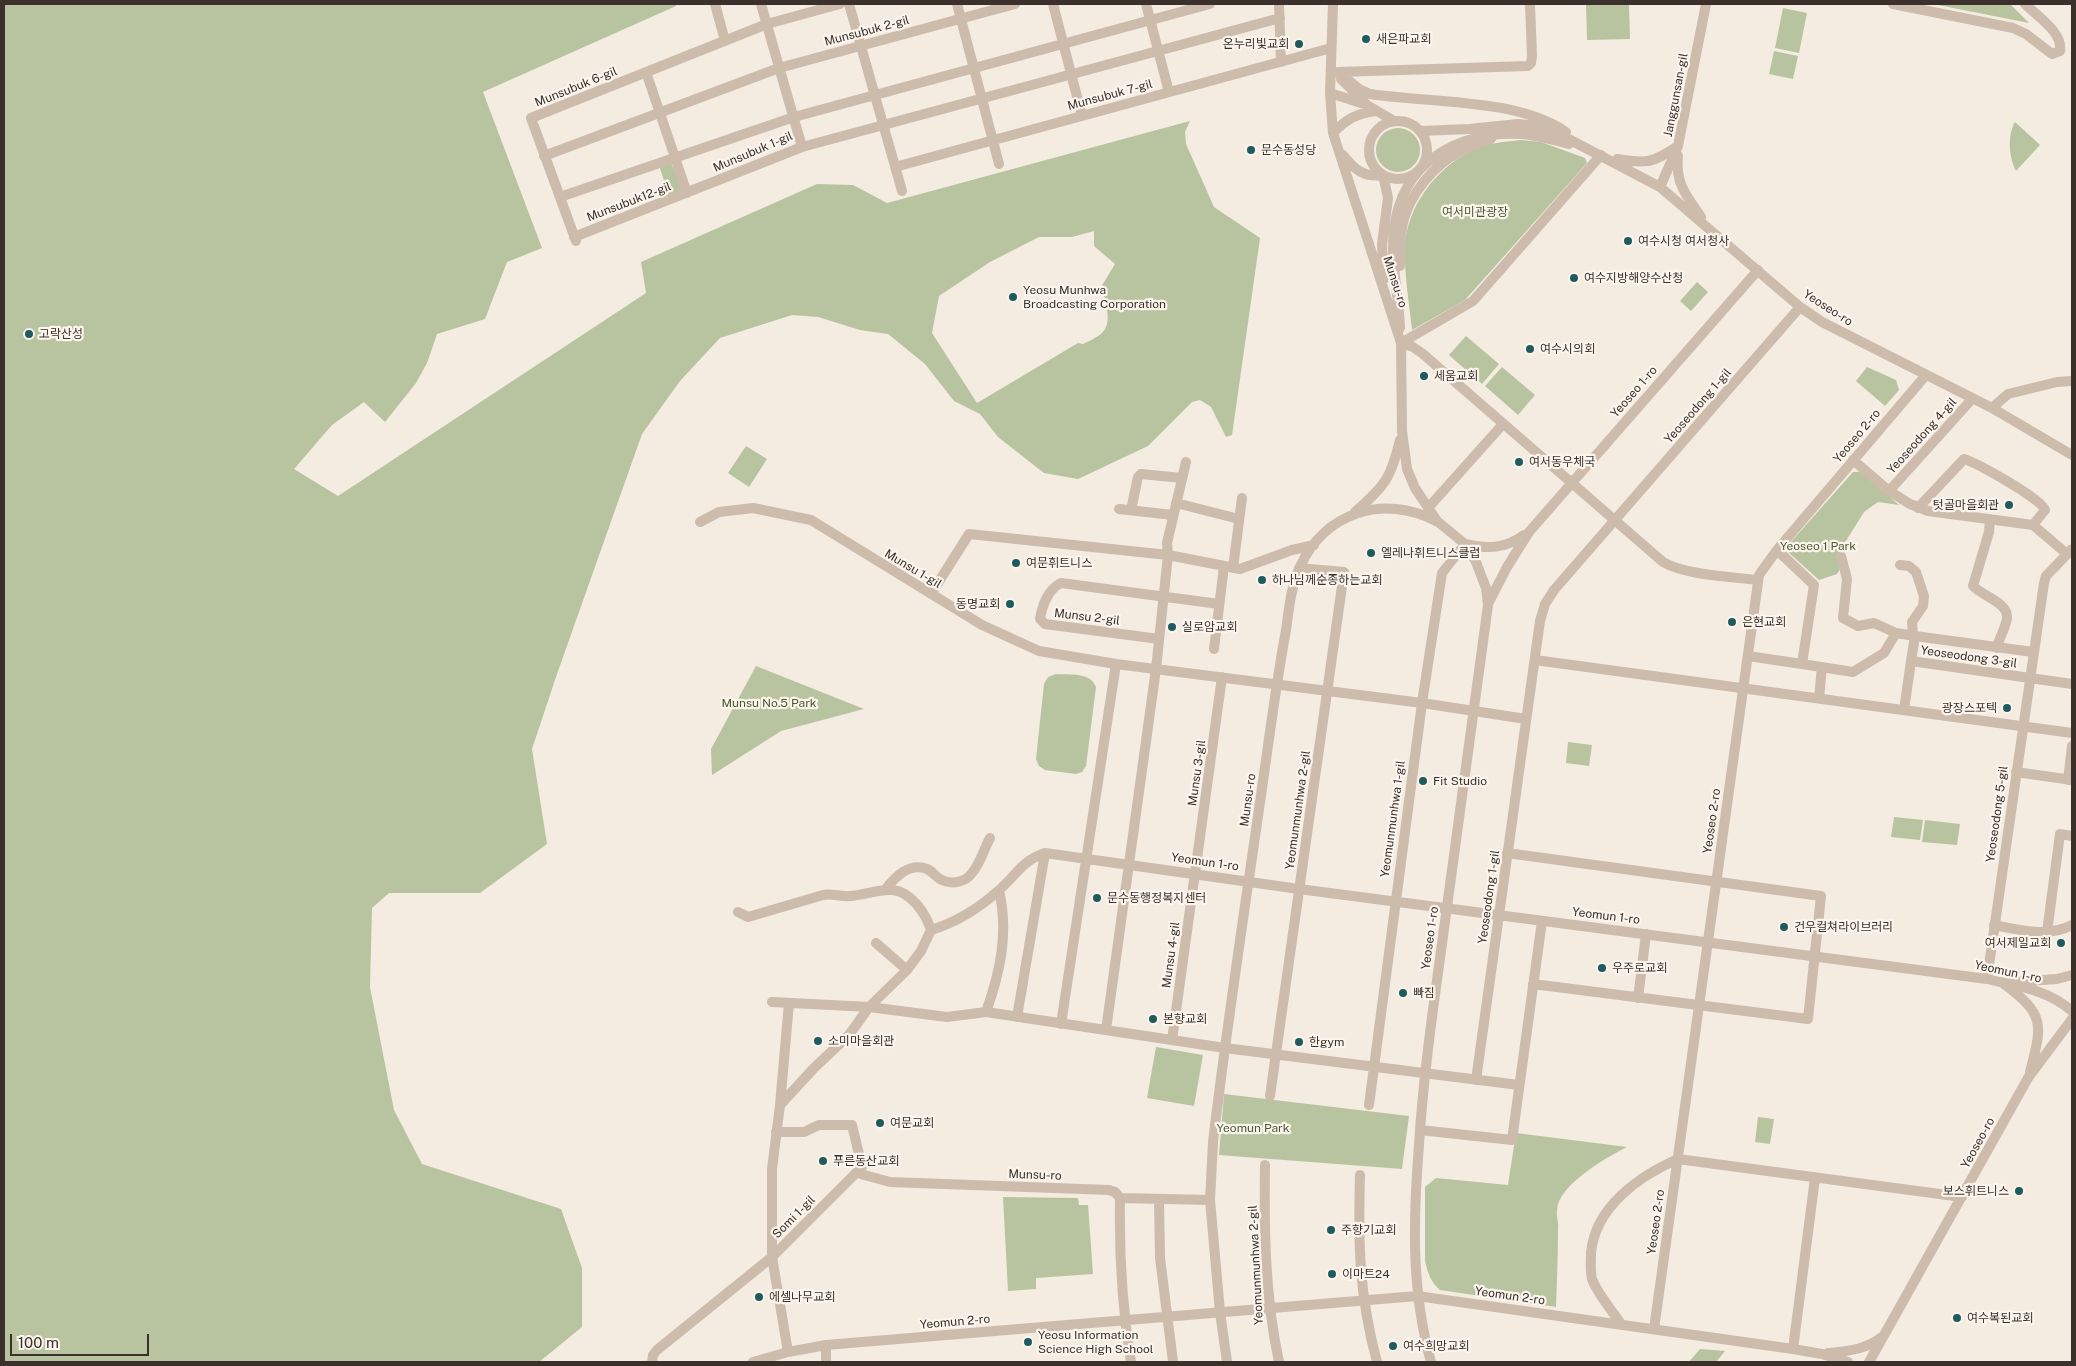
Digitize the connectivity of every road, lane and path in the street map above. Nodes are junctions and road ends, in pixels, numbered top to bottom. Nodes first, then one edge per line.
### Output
1 (715, 4) edge
2 (760, 4) edge
3 (840, 4) edge
4 (849, 4) edge
5 (957, 4) edge
6 (1015, 4) edge
7 (1053, 4) edge
8 (1146, 4) edge
9 (1210, 4) edge
10 (1279, 4) edge
11 (1333, 4) edge
12 (1530, 4) edge
13 (1706, 4) edge
14 (1893, 4) edge
15 (2025, 4) edge
16 (807, 8) edge
17 (961, 18) junction
18 (1280, 18) junction
19 (1150, 20) junction
20 (766, 24) junction
21 (1332, 37) junction
22 (725, 41) junction
23 (1063, 43) junction
24 (861, 46) junction
25 (1331, 48) junction
26 (1158, 51) junction
27 (1281, 62) junction
28 (974, 67) junction
29 (779, 68) junction
30 (646, 72) junction
31 (1338, 72) junction
32 (1072, 74) junction
33 (1169, 92) junction
34 (1330, 93) junction
35 (875, 95) junction
36 (982, 99) junction
37 (1366, 106) junction
38 (1377, 111) junction
39 (660, 112) junction
40 (1082, 116) junction
41 (794, 117) junction
42 (1394, 121) junction
43 (884, 125) junction
44 (1420, 131) junction
45 (1333, 133) junction
46 (1504, 134) junction
47 (993, 140) junction
48 (1678, 146) junction
49 (802, 147) junction
50 (1338, 148) junction
51 (1600, 154) junction
52 (544, 156) junction
53 (675, 158) junction
54 (999, 164) dead end
55 (895, 167) junction
56 (1422, 167) junction
57 (1382, 175) junction
58 (1660, 187) junction
59 (902, 191) dead end
60 (687, 193) junction
61 (560, 197) junction
62 (1708, 227) junction
63 (575, 239) joint
64 (1758, 270) junction
65 (1385, 293) junction
66 (1399, 299) junction
67 (1800, 307) junction
68 (1401, 344) junction
69 (1926, 375) junction
70 (2072, 381) edge
71 (1972, 399) junction
72 (1992, 408) junction
73 (1503, 424) junction
74 (1402, 431) junction
75 (2072, 454) edge
76 (1853, 460) junction
77 (1186, 462) dead end
78 (1182, 478) junction
79 (1571, 484) junction
80 (1889, 491) junction
81 (1242, 498) dead end
82 (1176, 503) junction
83 (1428, 508) junction
84 (1918, 508) junction
85 (1120, 509) dead end
86 (1131, 510) junction
87 (1352, 514) junction
88 (1173, 516) junction
89 (1990, 519) junction
90 (1239, 520) junction
91 (1437, 521) junction
92 (1614, 521) junction
93 (700, 522) dead end
94 (2032, 525) junction
95 (1529, 532) junction
96 (1465, 544) junction
97 (1314, 545) junction
98 (1777, 550) junction
99 (2070, 551) edge
100 (1168, 555) junction
101 (1841, 556) dead end
102 (1900, 565) dead end
103 (1228, 567) junction
104 (1300, 568) junction
105 (1758, 580) junction
106 (931, 594) junction
107 (1164, 597) junction
108 (1219, 604) junction
109 (1488, 605) junction
110 (1896, 633) junction
111 (1914, 636) junction
112 (1160, 638) junction
113 (1997, 648) junction
114 (1214, 649) dead end
115 (2033, 652) junction
116 (1748, 656) junction
117 (1535, 660) junction
118 (1911, 661) junction
119 (1116, 664) junction
120 (1802, 664) junction
121 (1822, 667) junction
122 (1156, 669) junction
123 (1222, 677) junction
124 (2029, 678) junction
125 (1276, 684) junction
126 (2072, 684) edge
127 (1744, 688) junction
128 (1327, 691) junction
129 (1819, 698) junction
130 (1422, 703) junction
131 (1904, 710) junction
132 (1473, 711) junction
133 (1526, 719) junction
134 (2022, 727) junction
135 (2072, 733) edge
136 (2072, 746) edge
137 (2016, 772) junction
138 (2070, 780) edge
139 (2072, 836) edge
140 (990, 838) dead end
141 (1045, 853) junction
142 (1508, 853) junction
143 (1087, 857) junction
144 (1129, 864) junction
145 (1195, 873) junction
146 (1249, 881) junction
147 (1716, 882) junction
148 (1299, 888) junction
149 (885, 890) junction
150 (999, 891) junction
151 (1395, 900) junction
152 (1447, 907) junction
153 (738, 912) dead end
154 (1499, 915) junction
155 (1542, 921) junction
156 (1994, 925) junction
157 (2072, 925) edge
158 (931, 930) junction
159 (2047, 932) junction
160 (1646, 934) junction
161 (876, 942) dead end
162 (1708, 942) junction
163 (1815, 958) junction
164 (907, 970) junction
165 (2072, 975) edge
166 (1987, 979) junction
167 (2001, 982) junction
168 (1533, 984) junction
169 (1638, 998) junction
170 (772, 1002) dead end
171 (789, 1003) junction
172 (1699, 1006) junction
173 (869, 1007) junction
174 (986, 1012) junction
175 (2072, 1012) edge
176 (1017, 1017) junction
177 (2072, 1019) edge
178 (1061, 1024) junction
179 (1106, 1030) junction
180 (1172, 1040) junction
181 (1226, 1048) junction
182 (1276, 1054) junction
183 (1374, 1067) junction
184 (1424, 1073) junction
185 (2028, 1078) junction
186 (1476, 1080) junction
187 (1519, 1085) junction
188 (1270, 1096) dead end
189 (780, 1105) junction
190 (1370, 1105) dead end
191 (1420, 1130) junction
192 (776, 1132) junction
193 (1678, 1159) junction
194 (1265, 1165) dead end
195 (857, 1172) junction
196 (1360, 1175) dead end
197 (1815, 1178) junction
198 (1962, 1197) junction
199 (1120, 1198) junction
200 (1159, 1199) junction
201 (1210, 1200) junction
202 (772, 1257) junction
203 (1417, 1296) junction
204 (1363, 1300) junction
205 (1269, 1308) junction
206 (1220, 1312) junction
207 (1166, 1317) junction
208 (1124, 1320) junction
209 (1621, 1324) junction
210 (1654, 1329) junction
211 (1887, 1334) junction
212 (826, 1345) junction
213 (1794, 1349) junction
214 (788, 1352) junction
215 (1822, 1354) junction
216 (652, 1362) edge
217 (753, 1362) edge
218 (826, 1362) edge
219 (1131, 1362) edge
220 (1173, 1362) edge
221 (1227, 1362) edge
222 (1279, 1362) edge
223 (1377, 1362) edge
224 (1431, 1362) edge
225 (1833, 1362) edge
226 (1848, 1362) edge
227 (1869, 1362) edge

1 - 22 street
2 - 20 street, Munsubuk 1-gil
3 - 16 street, Munsubuk 6-gil
4 - 24 street
5 - 17 street
6 - 17 street, Munsubuk 2-gil
7 - 23 street
8 - 19 street
9 - 19 street
10 - 18 street
11 - 21 street
12 - 31 street
13 - 48 street, Janggunsan-gil
14 - 15 street
16 - 20 street, Munsubuk 6-gil
17 - 24 street, Munsubuk 2-gil
17 - 28 street
18 - 26 street
18 - 27 street
19 - 23 street
19 - 26 street
20 - 22 street, Munsubuk 6-gil
20 - 29 street, Munsubuk 1-gil
21 - 25 street, Munsu-ro
21 - 31 street
22 - 30 street, Munsubuk 6-gil
23 - 28 street
23 - 32 street
24 - 29 street, Munsubuk 2-gil
24 - 35 street
25 - 27 street, Munsubuk 7-gil
25 - 34 street, Munsu-ro
26 - 32 street
26 - 33 street
27 - 33 street, Munsubuk 7-gil
28 - 35 street
28 - 36 street
29 - 39 street
29 - 41 street, Munsubuk 1-gil
30 - 39 street, Munsubuk12-gil
30 - 52 street, Munsubuk 6-gil
31 - 37 street
31 - 51 street
32 - 36 street
32 - 40 street
33 - 40 street, Munsubuk 7-gil
34 - 37 street
34 - 45 street, Munsu-ro
35 - 41 street
35 - 43 street
36 - 43 street
36 - 47 street
37 - 38 street
38 - 42 street
38 - 45 street
39 - 52 street
39 - 53 street, Munsubuk12-gil
40 - 47 street, Munsubuk 7-gil
41 - 49 street, Munsubuk 1-gil
41 - 53 street, Munsubuk 1-gil
42 - 44 street
42 - 57 street
43 - 49 street
43 - 55 street
44 - 51 street
44 - 56 street
45 - 50 street, Munsu-ro
46 - 51 street
46 - 56 street
46 - 66 street
47 - 54 street
47 - 55 street, Munsubuk 7-gil
48 - 51 street
48 - 58 street, Janggunsan-gil
48 - 62 street
49 - 60 street, Munsubuk 1-gil
50 - 57 street
50 - 65 street, Munsu-ro
51 - 58 street, Yeoseo-ro
51 - 68 street
52 - 61 street, Munsubuk 6-gil
53 - 60 street, Munsubuk12-gil
53 - 61 street, Munsubuk12-gil
55 - 59 street
56 - 57 street
56 - 66 street
57 - 65 street
58 - 62 street, Yeoseo-ro
60 - 63 street, Munsubuk12-gil
61 - 63 street, Munsubuk 6-gil
62 - 64 street, Yeoseo-ro
64 - 67 street, Yeoseo-ro
64 - 79 street, Yeoseo 1-ro
65 - 68 street, Munsu-ro
66 - 68 street
67 - 69 street, Yeoseo-ro
67 - 92 street, Yeoseodong 1-gil
68 - 73 street
68 - 74 street, Munsu-ro
69 - 71 street, Yeoseo-ro
69 - 76 street, Yeoseo 2-ro
70 - 72 street
71 - 72 street, Yeoseo-ro
71 - 80 street, Yeoseodong 4-gil
72 - 75 street, Yeoseo-ro
73 - 79 street
73 - 83 street
74 - 83 street
74 - 87 street
76 - 80 street, Yeoseodong 4-gil
76 - 98 street, Yeoseo 2-ro
77 - 78 street
78 - 82 street
78 - 86 street
79 - 92 street
79 - 95 street, Yeoseo 1-ro
80 - 84 street, Yeoseodong 4-gil
81 - 90 street
82 - 88 street
82 - 90 street
83 - 91 street
84 - 89 street, Yeoseodong 4-gil
84 - 94 street
85 - 86 street
86 - 88 street
87 - 91 street, Munsu-ro
87 - 97 street, Munsu-ro
88 - 100 street
89 - 94 street, Yeoseodong 4-gil
89 - 113 street
90 - 103 street
91 - 96 street
92 - 105 street
92 - 117 street, Yeoseodong 1-gil
93 - 106 street, Munsu 1-gil
94 - 99 street
95 - 96 street
95 - 109 street
96 - 109 street, Yeoseo 1-ro
96 - 130 street, Yeomunmunhwa 1-gil
97 - 103 street
97 - 104 street, Munsu-ro
98 - 105 street, Yeoseo 2-ro
98 - 120 street
99 - 115 street, Yeoseodong 5-gil
100 - 103 street
100 - 106 street
100 - 107 street
101 - 110 street, Yeoseodong 3-gil
102 - 111 street
103 - 108 street
104 - 125 street, Munsu-ro
104 - 128 street, Yeomunmunhwa 2-gil
105 - 116 street, Yeoseo 2-ro
106 - 119 street, Munsu 1-gil
107 - 108 street, Munsu 2-gil
107 - 112 street
107 - 112 street, Munsu 2-gil
108 - 114 street
109 - 132 street, Yeoseo 1-ro
110 - 111 street, Yeoseodong 3-gil
110 - 121 street
111 - 113 street
111 - 118 street, Yeoseodong 3-gil
112 - 122 street
113 - 115 street
115 - 124 street, Yeoseodong 5-gil
116 - 120 street
116 - 127 street, Yeoseo 2-ro
117 - 127 street
117 - 133 street, Yeoseodong 1-gil
118 - 124 street, Yeoseodong 3-gil
118 - 131 street
119 - 122 street, Munsu 1-gil
119 - 143 street
120 - 121 street
121 - 129 street
122 - 123 street, Munsu 1-gil
122 - 144 street
123 - 125 street, Munsu 1-gil
123 - 145 street, Munsu 3-gil
124 - 126 street, Yeoseodong 3-gil
124 - 134 street, Yeoseodong 5-gil
125 - 128 street, Munsu 1-gil
125 - 146 street, Munsu-ro
127 - 129 street
127 - 147 street, Yeoseo 2-ro
128 - 130 street, Munsu 1-gil
128 - 148 street, Yeomunmunhwa 2-gil
129 - 131 street
130 - 132 street, Munsu 1-gil
130 - 151 street, Yeomunmunhwa 1-gil
131 - 134 street
132 - 133 street
132 - 152 street, Yeoseo 1-ro
133 - 142 street, Yeoseodong 1-gil
134 - 135 street
134 - 137 street, Yeoseodong 5-gil
136 - 138 street
137 - 138 street
137 - 156 street, Yeoseodong 5-gil
139 - 159 street
140 - 149 street
141 - 143 street, Yeomun 1-ro
141 - 150 street
141 - 176 street
142 - 147 street
142 - 154 street, Yeoseodong 1-gil
143 - 144 street, Yeomun 1-ro
143 - 178 street
144 - 145 street, Yeomun 1-ro
144 - 179 street
145 - 146 street, Yeomun 1-ro
145 - 180 street, Munsu 4-gil
146 - 148 street, Yeomun 1-ro
146 - 181 street, Munsu-ro
147 - 162 street, Yeoseo 2-ro
147 - 163 street
148 - 151 street, Yeomun 1-ro
148 - 182 street, Yeomunmunhwa 2-gil
149 - 153 street
149 - 158 street
150 - 158 street
150 - 174 street
151 - 152 street, Yeomun 1-ro
151 - 183 street, Yeomunmunhwa 1-gil
152 - 154 street, Yeomun 1-ro
152 - 184 street, Yeoseo 1-ro
154 - 155 street, Yeomun 1-ro
154 - 186 street, Yeoseodong 1-gil
155 - 160 street, Yeomun 1-ro
155 - 168 street
156 - 159 street
156 - 166 street, Yeoseodong 5-gil
157 - 159 street
158 - 164 street
160 - 162 street, Yeomun 1-ro
160 - 169 street
161 - 164 street
162 - 163 street, Yeomun 1-ro
162 - 172 street, Yeoseo 2-ro
163 - 166 street, Yeomun 1-ro
163 - 172 street
164 - 173 street
165 - 167 street
166 - 167 street, Yeomun 1-ro
167 - 175 street, Yeomun 1-ro
167 - 185 street
168 - 169 street
168 - 187 street
169 - 172 street
170 - 171 street
171 - 173 street
171 - 189 street
172 - 193 street, Yeoseo 2-ro
173 - 174 street
173 - 189 street
174 - 176 street
176 - 178 street
177 - 185 street, Yeoseo-ro
178 - 179 street
179 - 180 street
180 - 181 street
181 - 182 street
181 - 201 street, Munsu-ro
182 - 183 street
182 - 188 street, Yeomunmunhwa 2-gil
183 - 184 street
183 - 190 street, Yeomunmunhwa 1-gil
184 - 186 street
184 - 191 street, Yeoseo 1-ro
185 - 198 street, Yeoseo-ro
186 - 187 street
187 - 191 street
189 - 192 street
191 - 203 street, Yeoseo 1-ro
192 - 195 street
192 - 202 street
193 - 197 street
193 - 209 street
193 - 210 street, Yeoseo 2-ro
194 - 205 street, Yeomunmunhwa 2-gil
195 - 199 street, Munsu-ro
195 - 202 street, Somi 1-gil
196 - 204 street
197 - 198 street
197 - 213 street
198 - 211 street, Yeoseo-ro
199 - 200 street, Munsu-ro
199 - 208 street
200 - 201 street, Munsu-ro
200 - 207 street
201 - 206 street, Munsu-ro
202 - 214 street
202 - 216 street, Somi 1-gil
203 - 204 street, Yeomun 2-ro
203 - 209 street, Yeomun 2-ro
203 - 224 street, Yeoseo 1-ro
204 - 205 street, Yeomun 2-ro
204 - 223 street
205 - 206 street, Yeomun 2-ro
205 - 222 street, Yeomunmunhwa 2-gil
206 - 207 street, Yeomun 2-ro
206 - 221 street, Munsu-ro
207 - 208 street, Yeomun 2-ro
207 - 220 street
208 - 212 street, Yeomun 2-ro
208 - 219 street
209 - 210 street, Yeomun 2-ro
210 - 213 street, Yeomun 2-ro
211 - 215 street
211 - 227 street, Yeoseo-ro
212 - 214 street, Yeomun 2-ro
212 - 218 street
213 - 215 street, Yeomun 2-ro
214 - 217 street, Yeomun 2-ro
215 - 225 street
215 - 226 street, Yeomun 2-ro

